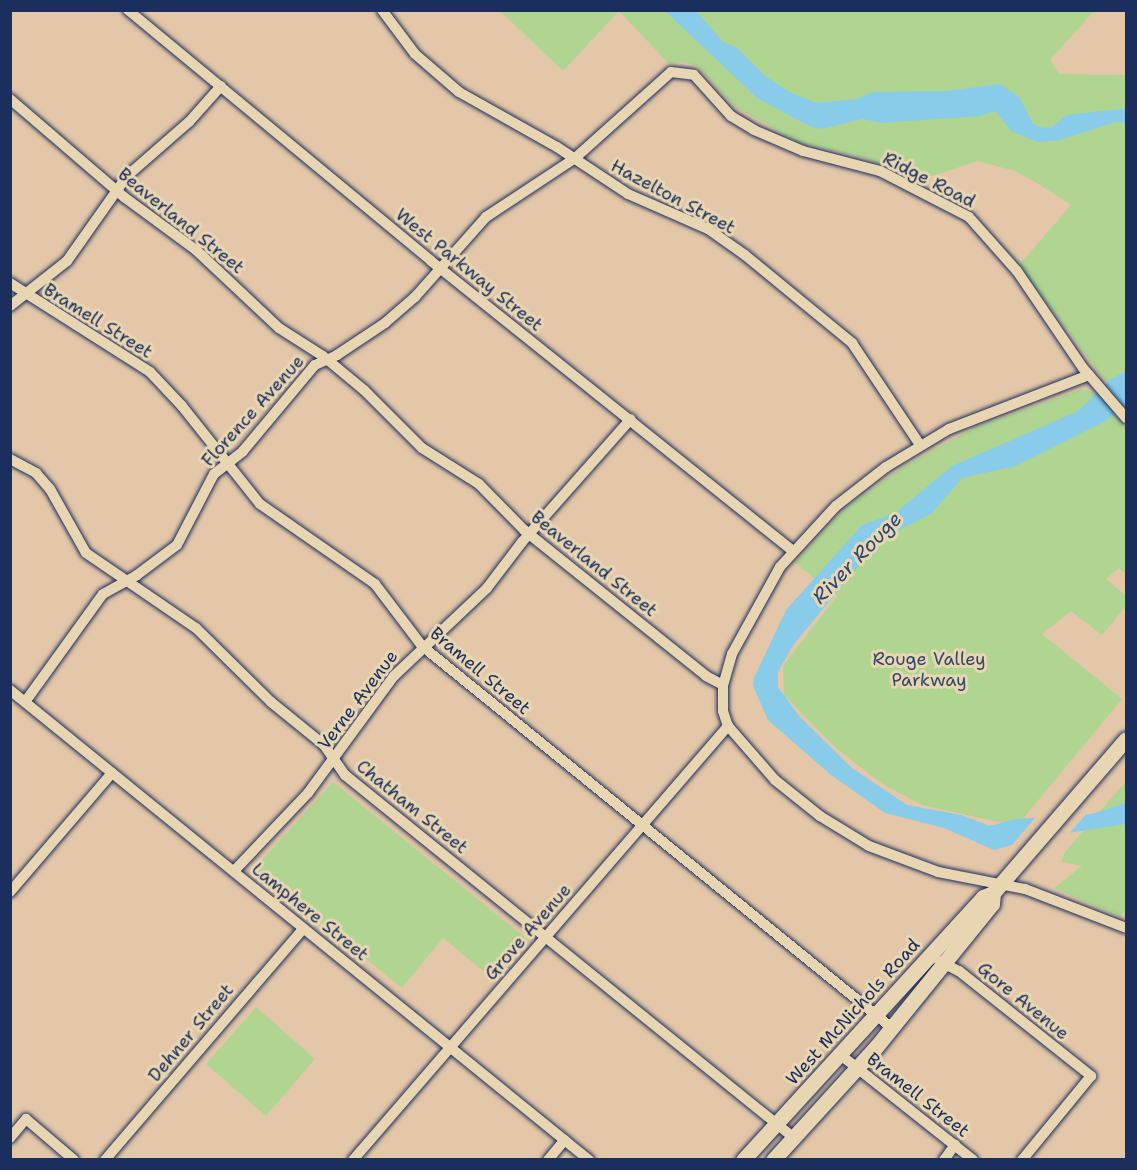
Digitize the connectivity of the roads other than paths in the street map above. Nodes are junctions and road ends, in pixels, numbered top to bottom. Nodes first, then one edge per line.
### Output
1 (128, 10) edge
2 (382, 10) edge
3 (686, 72) joint
4 (221, 86) junction
5 (10, 99) edge
6 (574, 159) junction
7 (116, 190) junction
8 (440, 268) junction
9 (10, 283) edge
10 (27, 296) junction
11 (10, 306) edge
12 (327, 359) junction
13 (1091, 378) junction
14 (1126, 418) edge
15 (631, 419) junction
16 (920, 445) junction
17 (10, 459) edge
18 (227, 465) junction
19 (530, 534) junction
20 (793, 551) junction
21 (126, 580) junction
22 (422, 646) junction
23 (723, 685) junction
24 (10, 690) edge
25 (25, 702) junction
26 (728, 726) junction
27 (1126, 739) edge
28 (333, 759) junction
29 (112, 773) junction
30 (642, 826) junction
31 (234, 871) junction
32 (1001, 884) junction
33 (10, 892) edge
34 (303, 928) junction
35 (1126, 928) edge
36 (547, 936) junction
37 (938, 959) junction
38 (877, 1015) junction
39 (892, 1028) junction
40 (450, 1046) junction
41 (842, 1056) junction
42 (857, 1068) junction
43 (778, 1125) junction
44 (10, 1138) edge
45 (794, 1138) junction
46 (565, 1140) junction
47 (955, 1145) junction
48 (74, 1160) edge
49 (105, 1160) edge
50 (353, 1160) edge
51 (548, 1160) edge
52 (589, 1160) edge
53 (743, 1160) edge
54 (773, 1160) edge
55 (944, 1160) edge
56 (973, 1160) edge
57 (1022, 1160) edge

1 - 4 street, West Parkway Street
2 - 6 street, Hazelton Street
3 - 6 street, Florence Avenue
3 - 13 street, Ridge Road
4 - 7 street
4 - 8 street, West Parkway Street
5 - 7 street, Beaverland Street
6 - 8 street, Florence Avenue
6 - 16 street, Hazelton Street
7 - 10 street
7 - 12 street, Beaverland Street
8 - 12 street, Florence Avenue
8 - 15 street, West Parkway Street
9 - 10 street, Bramell Street
10 - 11 street
10 - 18 street, Bramell Street
12 - 18 street, Florence Avenue
12 - 19 street, Beaverland Street
13 - 14 street, Ridge Road
13 - 16 street
15 - 19 street, Verne Avenue
15 - 20 street, West Parkway Street
16 - 20 street
17 - 21 street, Chatham Street
18 - 21 street, Florence Avenue
18 - 22 street, Bramell Street
19 - 22 street, Verne Avenue
19 - 23 street, Beaverland Street
20 - 23 street
21 - 25 street, Florence Avenue
21 - 28 street, Chatham Street
22 - 28 street, Verne Avenue
22 - 30 street, Bramell Street
23 - 26 street
24 - 25 street, Lamphere Street
25 - 29 street, Lamphere Street
26 - 30 street, Grove Avenue
26 - 32 street
27 - 32 main road, West McNichols Road
28 - 31 street, Verne Avenue
28 - 36 street, Chatham Street
29 - 31 street, Lamphere Street
29 - 33 street
30 - 36 street, Grove Avenue
30 - 38 street, Bramell Street
31 - 34 street, Lamphere Street
32 - 35 street
32 - 37 main road, West McNichols Road
34 - 40 street, Lamphere Street
34 - 49 street, Dehner Street
36 - 40 street, Grove Avenue
36 - 43 street, Chatham Street
37 - 38 main road, West McNichols Road
37 - 39 main road, West McNichols Road
37 - 57 street, Gore Avenue
38 - 39 street, Bramell Street
38 - 41 main road, West McNichols Road
39 - 42 main road, West McNichols Road
40 - 46 street, Lamphere Street
40 - 50 street, Grove Avenue
41 - 42 street, Bramell Street
41 - 43 main road, West McNichols Road
42 - 45 main road, West McNichols Road
42 - 47 street, Bramell Street
43 - 45 street, Chatham Street
43 - 53 main road, West McNichols Road
44 - 48 street
45 - 54 main road, West McNichols Road
46 - 51 street
46 - 52 street, Lamphere Street
47 - 55 street
47 - 56 street, Bramell Street

